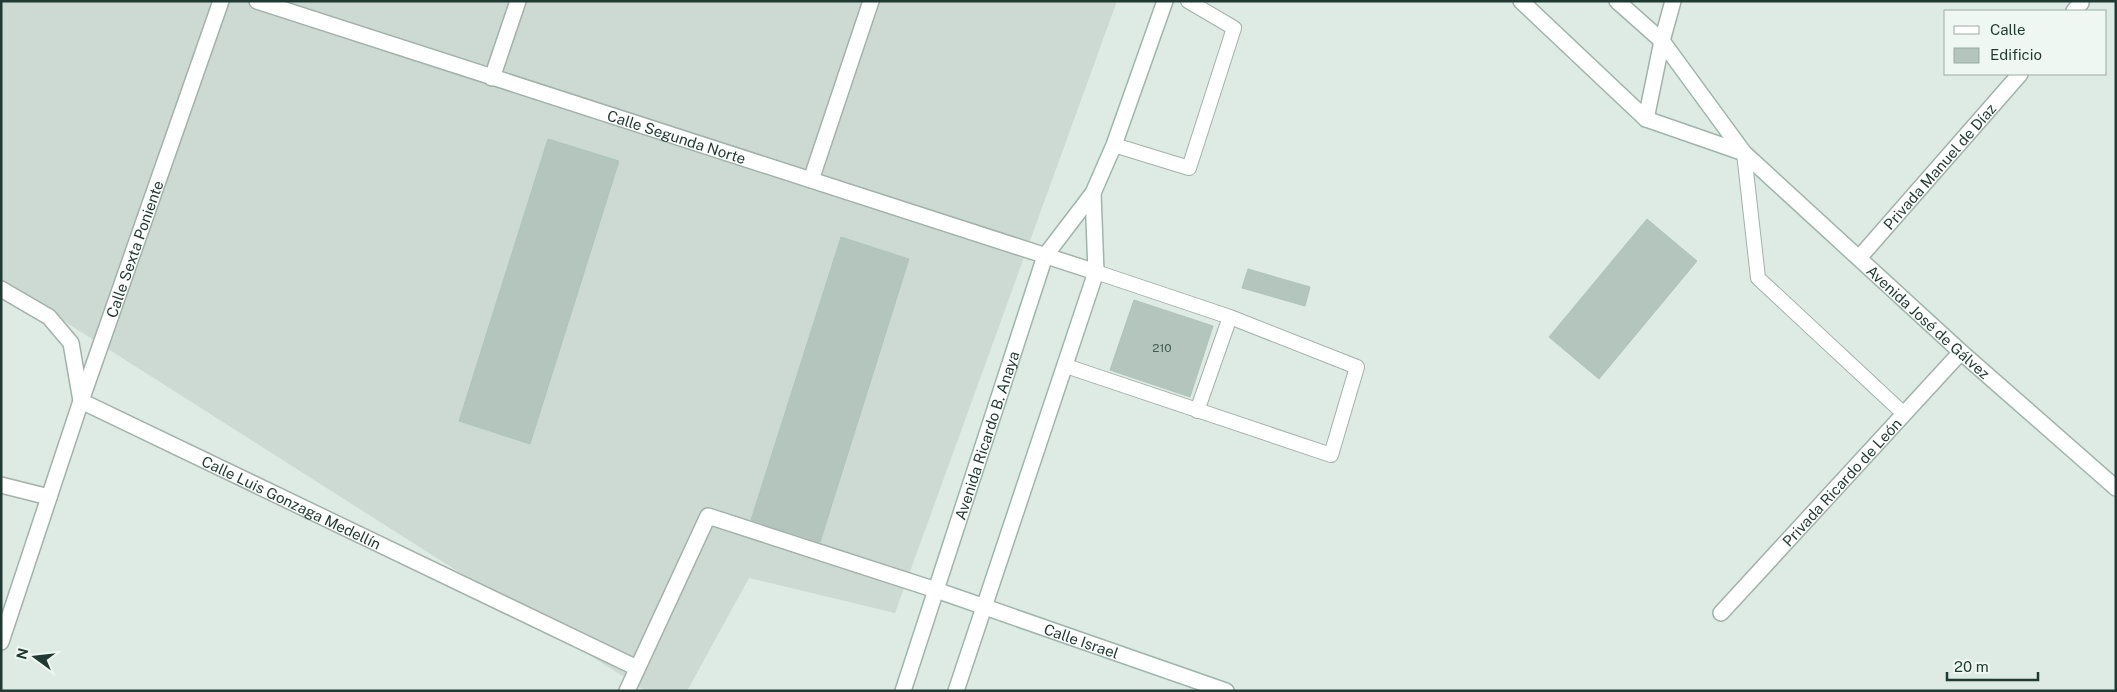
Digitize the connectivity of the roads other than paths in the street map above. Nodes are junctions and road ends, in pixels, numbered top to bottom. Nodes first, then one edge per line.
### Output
1 (221, 1) edge
2 (257, 1) edge
3 (518, 1) edge
4 (871, 1) edge
5 (1165, 1) edge
6 (1188, 1) edge
7 (1521, 1) edge
8 (1617, 1) edge
9 (1673, 1) edge
10 (1662, 40) junction
11 (2019, 75) edge
12 (492, 78) junction
13 (1646, 119) junction
14 (1114, 145) junction
15 (1744, 153) junction
16 (811, 180) junction
17 (1093, 193) junction
18 (1046, 256) junction
19 (1859, 258) junction
20 (1096, 272) junction
21 (1, 289) edge
22 (1230, 317) junction
23 (1961, 352) junction
24 (1066, 366) junction
25 (81, 401) junction
26 (1197, 411) junction
27 (1903, 414) junction
28 (1, 485) edge
29 (2116, 488) edge
30 (49, 497) junction
31 (936, 590) junction
32 (984, 608) junction
33 (1721, 613) dead end
34 (1, 642) edge
35 (637, 668) junction
36 (627, 691) edge
37 (903, 691) edge
38 (956, 691) edge
39 (1226, 691) edge

1 - 25 street, Calle Sexta Poniente
2 - 12 street, Calle Segunda Norte
3 - 12 street
4 - 16 street
5 - 14 street, Avenida Ricardo B. Anaya
6 - 14 lane
7 - 13 street, Avenida José de Gálvez
8 - 10 street, Avenida José de Gálvez
9 - 10 street
10 - 13 street
10 - 15 street, Avenida José de Gálvez
11 - 19 street, Privada Manuel de Díaz
12 - 16 street, Calle Segunda Norte
13 - 15 street, Avenida José de Gálvez
14 - 17 street, Avenida Ricardo B. Anaya
15 - 19 street, Avenida José de Gálvez
15 - 27 lane
16 - 18 street, Calle Segunda Norte
17 - 18 street, Avenida Ricardo B. Anaya
17 - 20 street, Avenida Ricardo B. Anaya
18 - 20 street, Calle Segunda Norte
18 - 31 street, Avenida Ricardo B. Anaya
19 - 23 street, Avenida José de Gálvez
20 - 22 lane
20 - 24 street, Avenida Ricardo B. Anaya
21 - 25 street
22 - 26 lane
22 - 26 lane
23 - 27 street, Privada Ricardo de León
23 - 29 street, Avenida José de Gálvez
24 - 26 lane
24 - 32 street, Avenida Ricardo B. Anaya
25 - 30 street, Calle Sexta Poniente
25 - 35 street, Calle Luis Gonzaga Medellín
27 - 33 street, Privada Ricardo de León
28 - 30 street
30 - 34 street, Calle Sexta Poniente
31 - 32 street, Calle Israel
31 - 35 street, Calle Israel
31 - 37 street, Avenida Ricardo B. Anaya
32 - 38 street, Avenida Ricardo B. Anaya
32 - 39 street, Calle Israel
35 - 36 street

